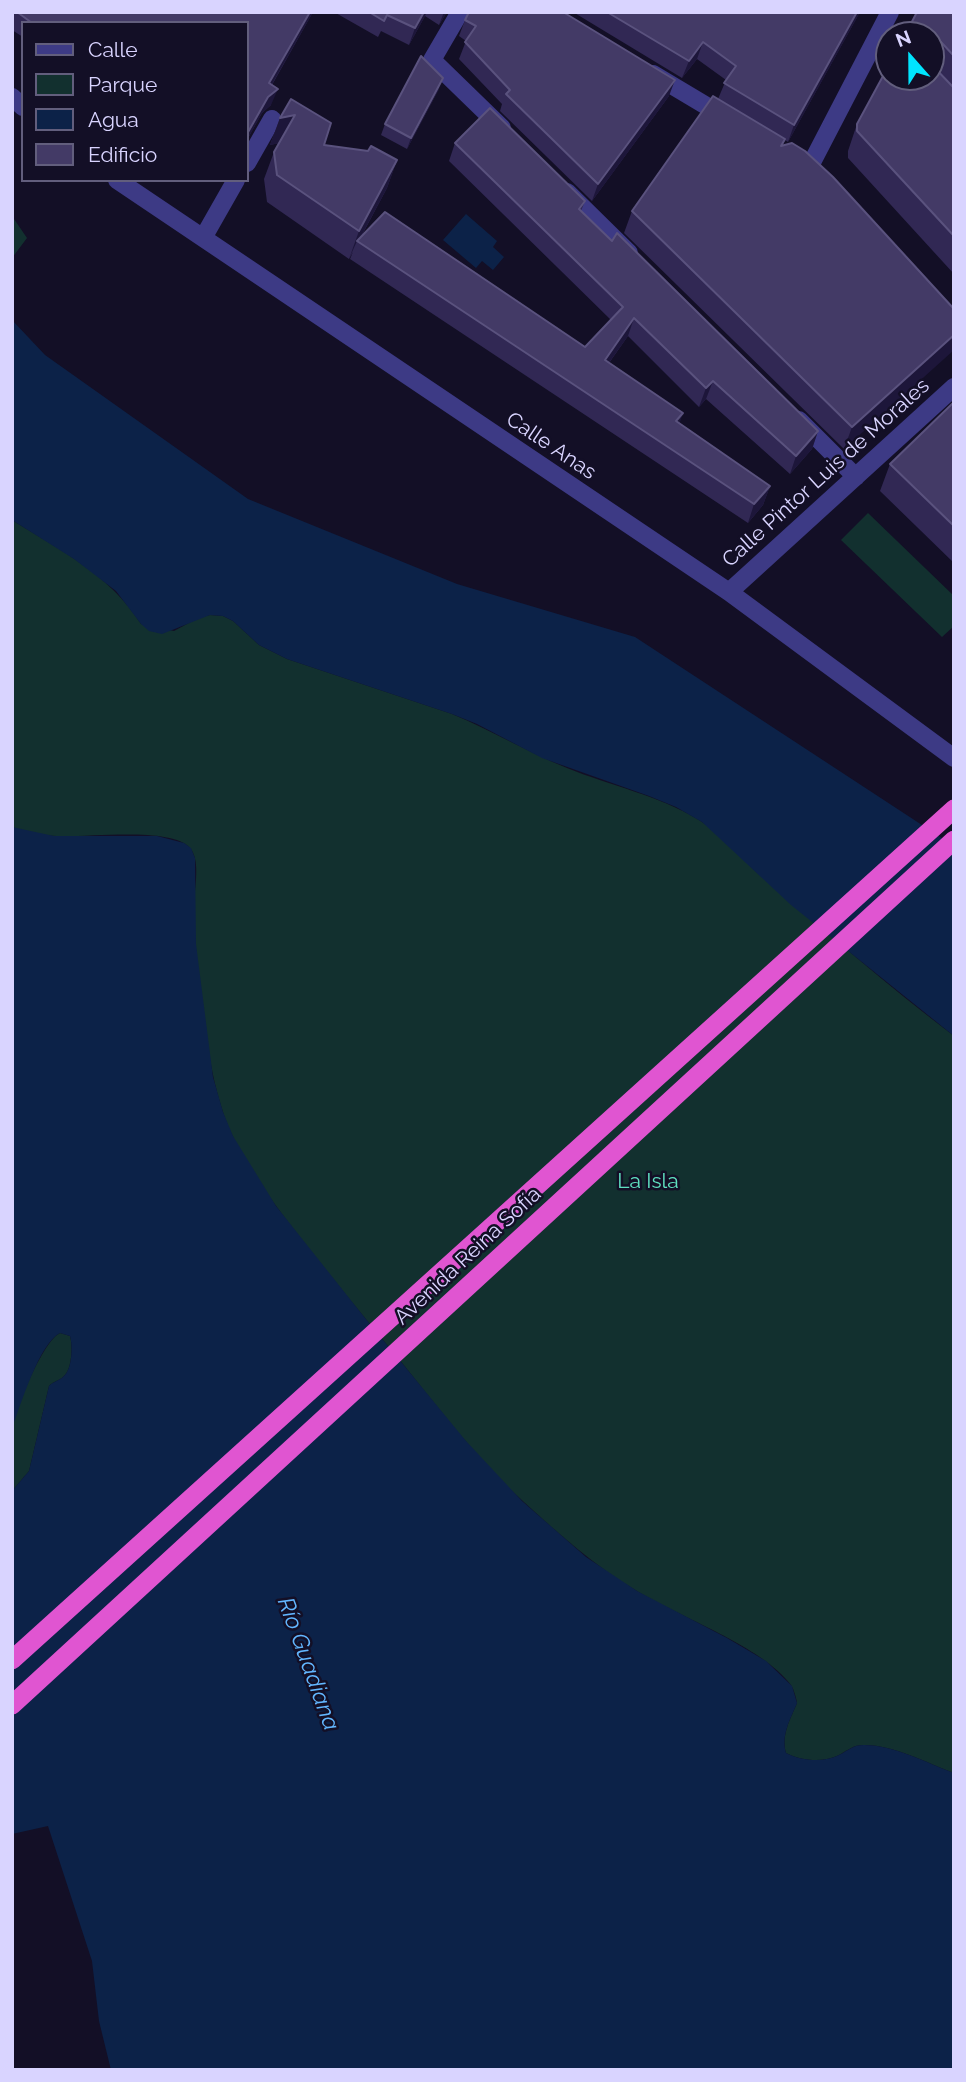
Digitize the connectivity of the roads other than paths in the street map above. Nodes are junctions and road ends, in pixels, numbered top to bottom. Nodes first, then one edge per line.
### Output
1 (460, 12) edge
2 (875, 51) edge
3 (634, 62) edge
4 (272, 119) edge
5 (739, 125) edge
6 (511, 137) edge
7 (248, 161) edge
8 (551, 176) edge
9 (826, 178) edge
10 (120, 182) edge
11 (235, 182) edge
12 (202, 238) junction
13 (639, 263) edge
14 (954, 387) edge
15 (787, 409) edge
16 (856, 477) junction
17 (729, 592) junction
18 (954, 758) edge
19 (954, 809) edge
20 (954, 840) edge
21 (12, 1660) edge
22 (12, 1705) edge

1 - 6 street
2 - 9 street
3 - 5 street
4 - 7 street
8 - 13 street
10 - 12 street, Calle Anas
11 - 12 street
12 - 17 street, Calle Anas
14 - 16 street, Calle Pintor Luis de Morales
15 - 16 street
16 - 17 street, Calle Pintor Luis de Morales
17 - 18 street, Calle Anas
19 - 21 highway, Avenida Reina Sofía
20 - 22 highway, Avenida Reina Sofía

